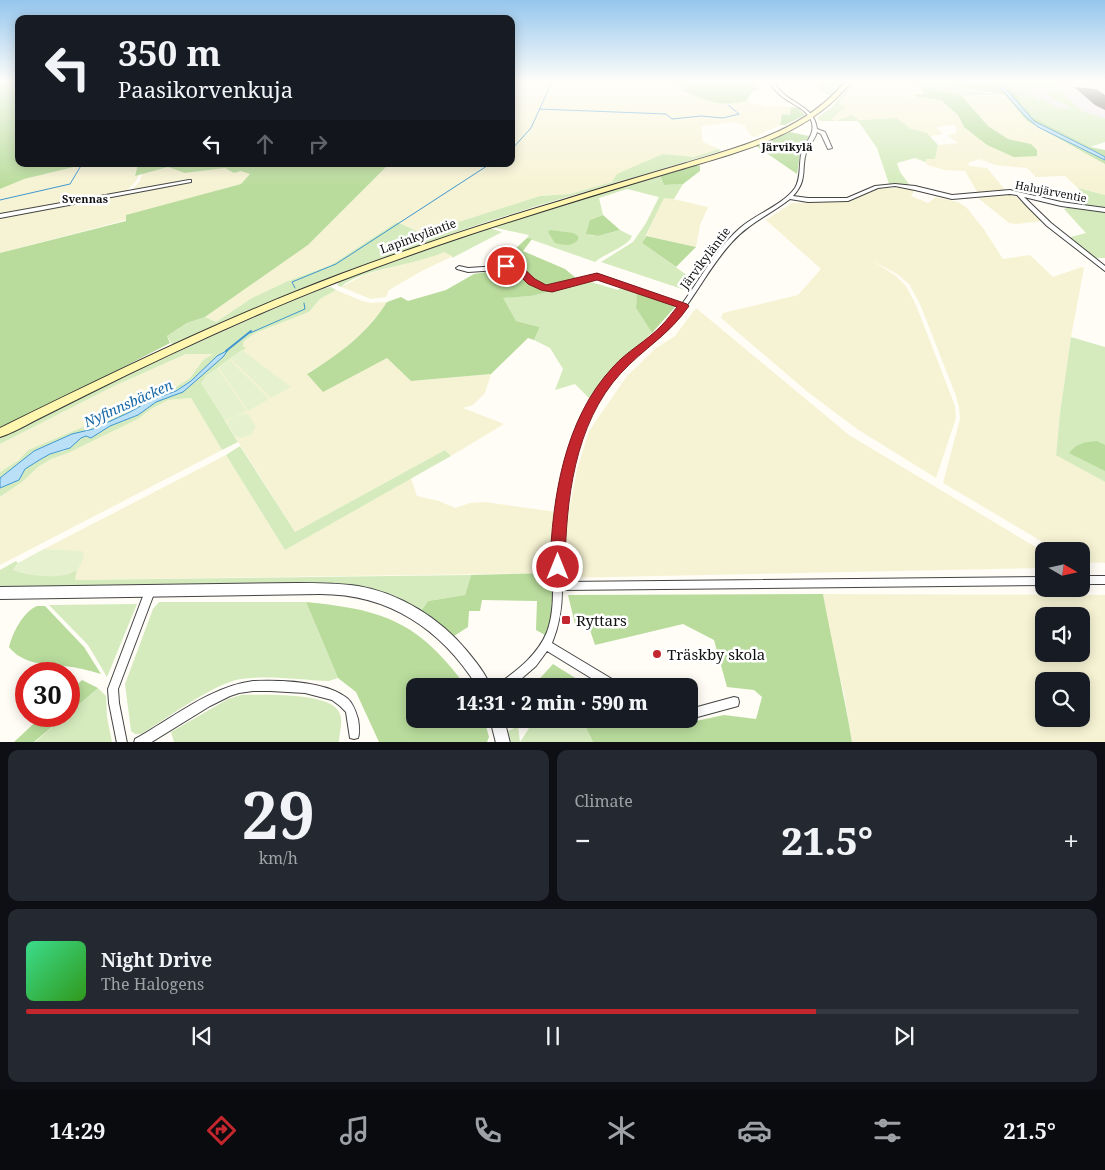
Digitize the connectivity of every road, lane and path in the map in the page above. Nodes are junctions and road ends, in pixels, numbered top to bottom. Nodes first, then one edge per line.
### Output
1 (810, 117) joint
2 (816, 130) junction
3 (830, 148) dead end
4 (189, 181) dead end
5 (1018, 193) junction
6 (788, 197) junction
7 (1105, 210) edge
8 (0, 216) edge
9 (459, 268) dead end
10 (1105, 269) edge
11 (683, 306) junction
12 (0, 433) edge
13 (1090, 580) edge
14 (1105, 580) edge
15 (1035, 581) edge
16 (558, 586) junction
17 (150, 591) junction
18 (0, 593) edge
19 (546, 645) junction
20 (479, 678) edge
21 (515, 678) edge
22 (600, 678) edge
23 (734, 702) dead end
24 (698, 712) edge
25 (499, 728) edge
26 (354, 734) dead end
27 (122, 742) edge
28 (139, 742) edge
29 (503, 742) edge

1 - 2 street
1 - 12 main road, Lapinkyläntie
2 - 3 street
2 - 6 street, Järvikyläntie
4 - 8 street
5 - 6 street, Halujärventie
5 - 7 street, Halujärventie
5 - 10 street
6 - 11 street, Järvikyläntie
9 - 11 street
11 - 16 street, Järvikyläntie
13 - 14 street
15 - 16 street
16 - 19 street, Järvikyläntie
17 - 18 street
17 - 20 street
17 - 27 street
19 - 21 street, Järvikyläntie
19 - 22 street
23 - 24 street
25 - 29 street
26 - 28 street

